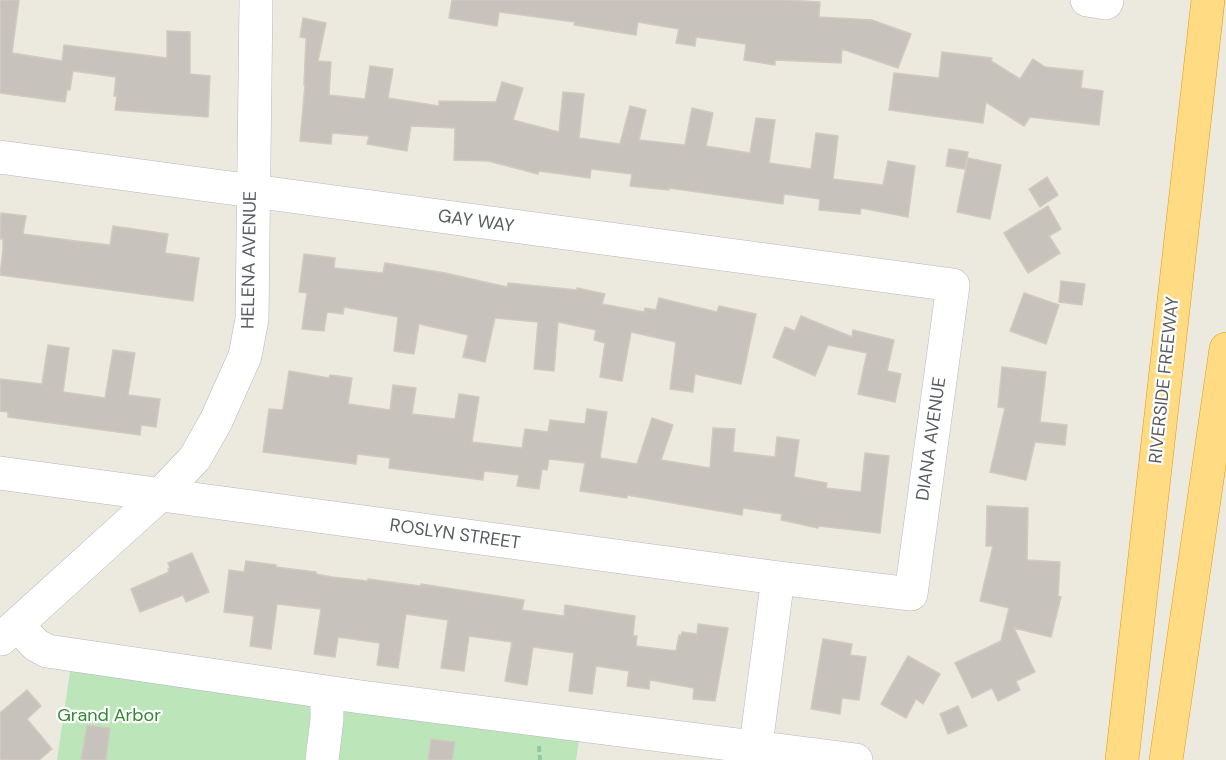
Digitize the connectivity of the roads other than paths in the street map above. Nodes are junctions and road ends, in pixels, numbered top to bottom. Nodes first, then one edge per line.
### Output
1 (256, 0) edge
2 (1208, 0) edge
3 (0, 157) edge
4 (252, 192) junction
5 (952, 285) joint
6 (1226, 349) edge
7 (0, 473) edge
8 (160, 495) junction
9 (778, 578) junction
10 (911, 594) joint
11 (8, 632) edge
12 (327, 693) junction
13 (754, 753) edge
14 (322, 760) edge
15 (856, 760) edge
16 (1122, 760) edge
17 (1166, 760) edge

1 - 4 street, HELENA AVENUE
2 - 16 highway, RIVERSIDE FREEWAY
3 - 4 street, GAY WAY
4 - 5 street, GAY WAY
4 - 8 street, HELENA AVENUE
5 - 10 street, DIANA AVENUE
6 - 17 highway
7 - 8 street, ROSLYN STREET
8 - 9 street, ROSLYN STREET
8 - 11 street, HELENA AVENUE
9 - 10 street, ROSLYN STREET
9 - 13 street
11 - 12 street
12 - 13 street
12 - 14 street
13 - 15 street

